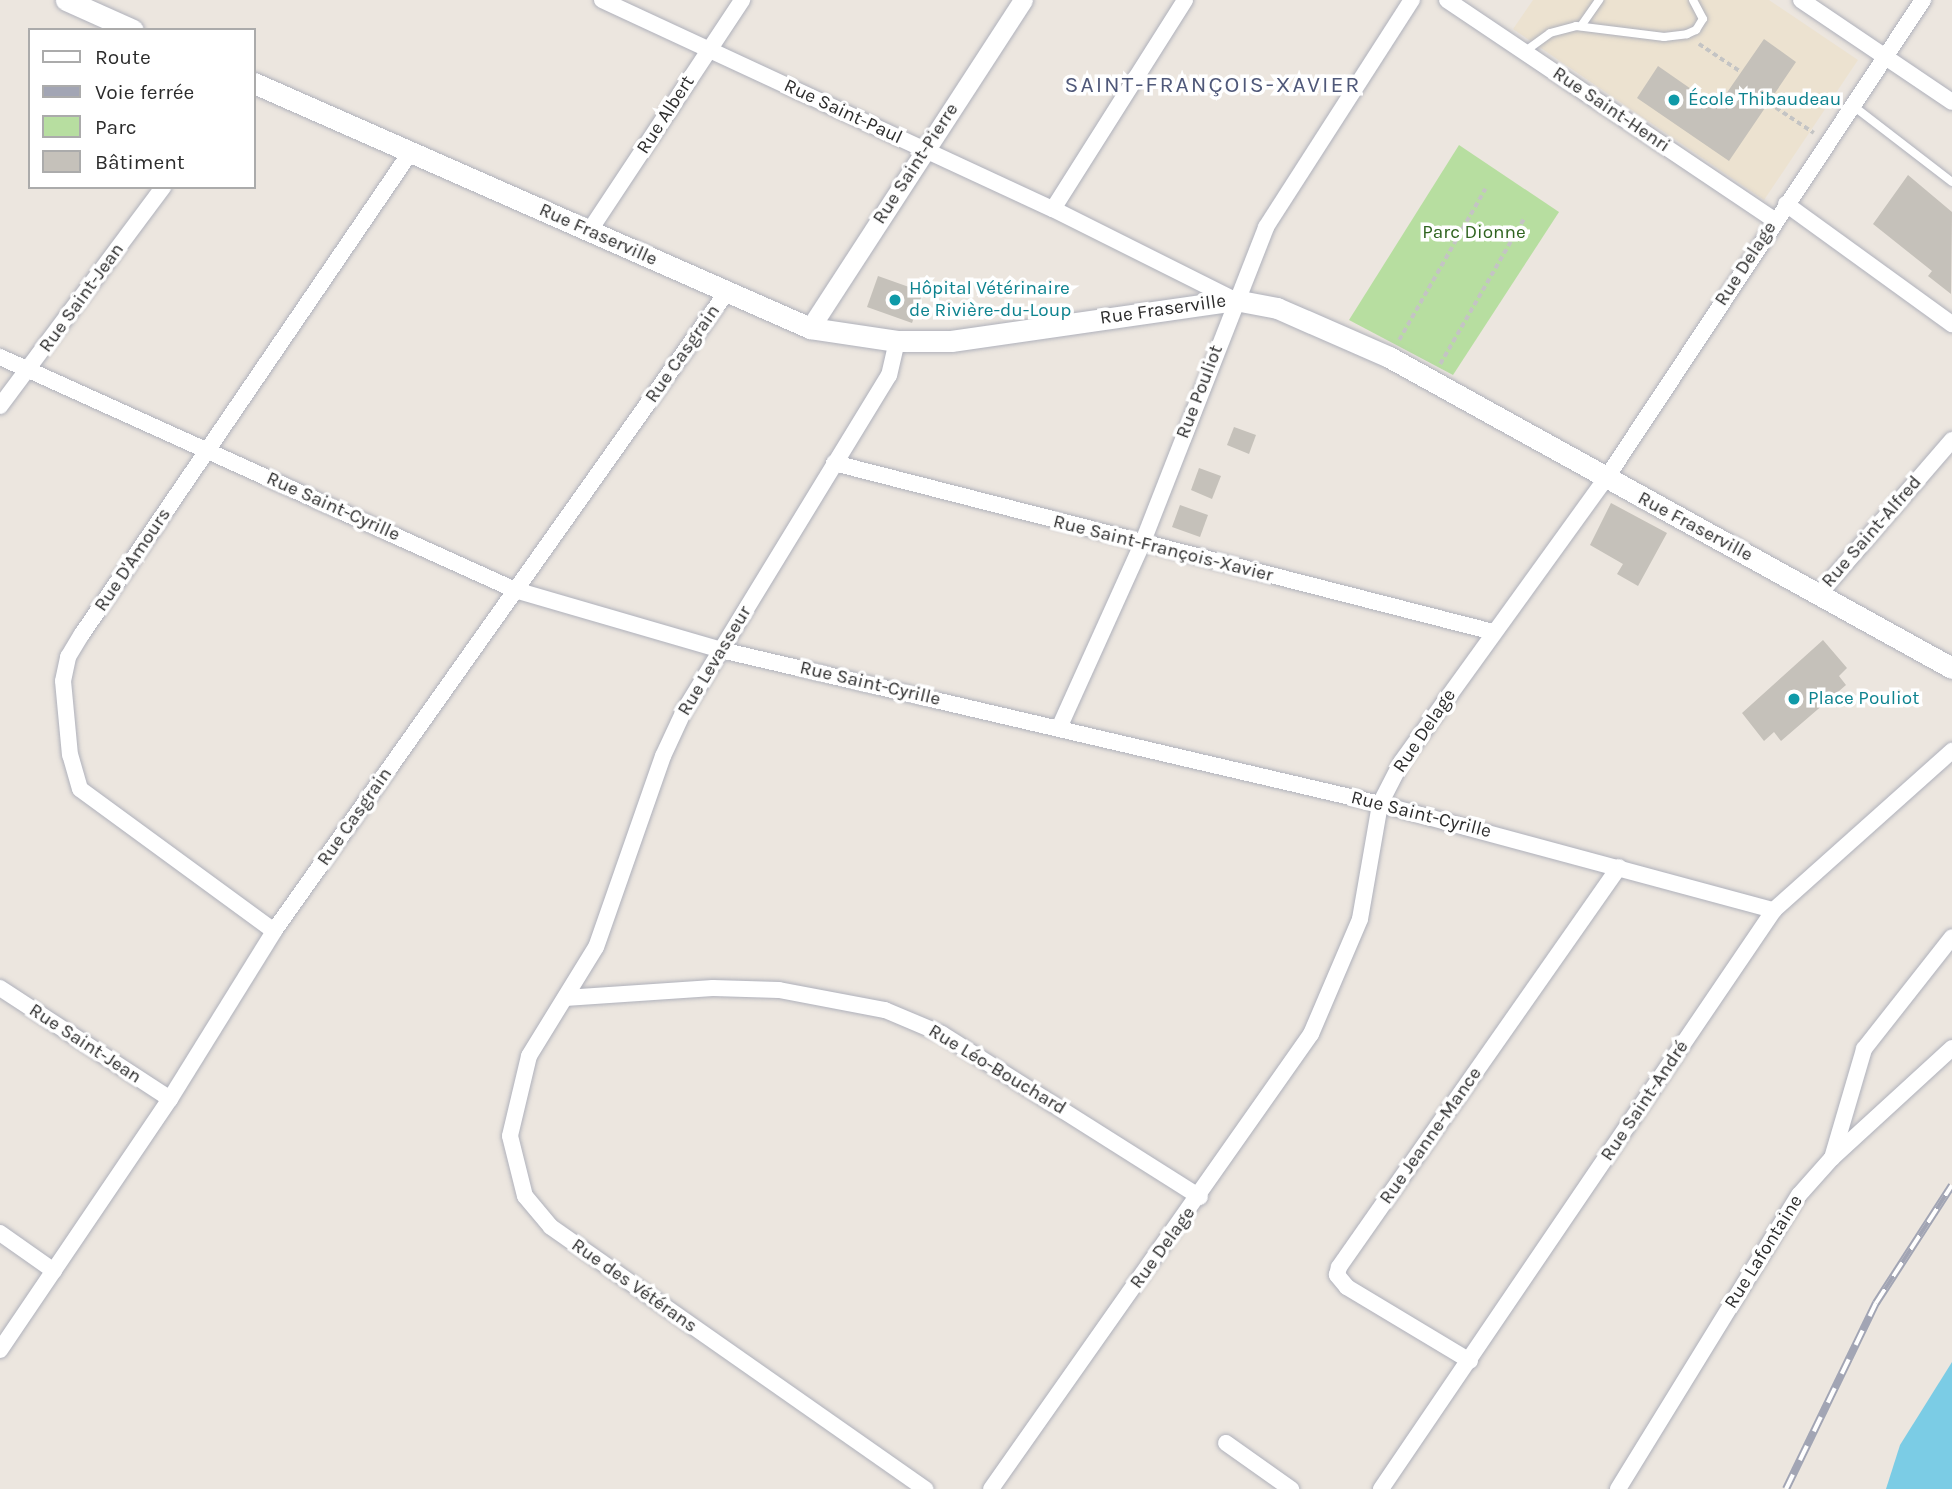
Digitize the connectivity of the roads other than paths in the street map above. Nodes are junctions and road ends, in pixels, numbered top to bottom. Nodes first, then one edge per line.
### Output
1 (66, 0) edge
2 (602, 0) edge
3 (742, 0) edge
4 (1023, 0) edge
5 (1185, 0) edge
6 (1412, 0) edge
7 (1447, 0) edge
8 (1599, 0) edge
9 (1693, 0) edge
10 (1801, 0) edge
11 (1923, 0) edge
12 (1581, 26) junction
13 (129, 28) edge
14 (709, 50) junction
15 (1524, 52) junction
16 (1885, 56) junction
17 (256, 84) edge
18 (1952, 103) edge
19 (1852, 105) junction
20 (925, 150) junction
21 (410, 153) junction
22 (1952, 182) edge
23 (162, 189) edge
24 (1786, 204) junction
25 (1053, 209) junction
26 (1775, 220) junction
27 (590, 230) junction
28 (726, 293) junction
29 (1235, 300) junction
30 (1952, 324) edge
31 (810, 328) junction
32 (897, 341) junction
33 (0, 357) edge
34 (26, 370) junction
35 (0, 406) edge
36 (1949, 447) edge
37 (207, 451) junction
38 (834, 463) junction
39 (1605, 480) junction
40 (1142, 544) junction
41 (516, 590) junction
42 (1820, 593) junction
43 (1493, 632) junction
44 (721, 650) junction
45 (1952, 668) edge
46 (1059, 729) junction
47 (1952, 751) edge
48 (1380, 804) junction
49 (1619, 867) junction
50 (1774, 910) junction
51 (274, 931) junction
52 (1952, 937) edge
53 (0, 988) edge
54 (565, 998) junction
55 (1952, 1048) edge
56 (170, 1099) junction
57 (1832, 1158) junction
58 (1200, 1197) junction
59 (0, 1233) edge
60 (54, 1271) junction
61 (0, 1350) edge
62 (1470, 1361) junction
63 (1226, 1443) dead end
64 (925, 1489) edge
65 (991, 1489) edge
66 (1291, 1489) edge
67 (1381, 1489) edge
68 (1618, 1489) edge

1 - 13 main road
2 - 14 street, Rue Saint-Paul
3 - 14 street, Rue Albert
4 - 20 street, Rue Saint-Pierre
5 - 25 street
6 - 29 street, Rue Pouliot
7 - 15 street, Rue Saint-Henri
8 - 12 lane
9 - 12 lane
10 - 16 street
11 - 16 street, Rue Delage
12 - 15 lane
14 - 20 street, Rue Saint-Paul
14 - 27 street, Rue Albert
15 - 26 street, Rue Saint-Henri
16 - 18 street
16 - 19 street, Rue Delage
17 - 21 main road, Rue Fraserville
19 - 22 lane
19 - 24 street, Rue Delage
20 - 25 street, Rue Saint-Paul
20 - 31 street, Rue Saint-Pierre
21 - 27 main road, Rue Fraserville
21 - 37 street, Rue D'Amours
23 - 34 street, Rue Saint-Jean
24 - 26 street, Rue Delage
24 - 30 street
25 - 29 street, Rue Saint-Paul
26 - 39 street, Rue Delage
27 - 28 main road, Rue Fraserville
28 - 31 main road, Rue Fraserville
28 - 41 street, Rue Casgrain
29 - 32 main road, Rue Fraserville
29 - 39 main road, Rue Fraserville
29 - 40 street, Rue Pouliot
31 - 32 main road, Rue Fraserville
32 - 38 street, Rue Levasseur
33 - 34 street, Rue Saint-Cyrille
34 - 35 street, Rue Saint-Jean
34 - 37 street, Rue Saint-Cyrille
36 - 42 street, Rue Saint-Alfred
37 - 41 street, Rue Saint-Cyrille
37 - 51 street, Rue D'Amours
38 - 40 street, Rue Saint-François-Xavier
38 - 44 street, Rue Levasseur
39 - 42 main road, Rue Fraserville
39 - 43 street, Rue Delage
40 - 43 street, Rue Saint-François-Xavier
40 - 46 street, Rue Pouliot
41 - 44 street, Rue Saint-Cyrille
41 - 51 street, Rue Casgrain
42 - 45 main road, Rue Fraserville
43 - 48 street, Rue Delage
44 - 46 street, Rue Saint-Cyrille
44 - 54 street, Rue Levasseur
46 - 48 street, Rue Saint-Cyrille
47 - 50 street, Rue Saint-André
48 - 49 street, Rue Saint-Cyrille
48 - 58 street, Rue Delage
49 - 50 street, Rue Saint-Cyrille
49 - 62 street, Rue Jeanne-Mance
50 - 62 street, Rue Saint-André
51 - 56 street, Rue Casgrain
52 - 57 street
53 - 56 street, Rue Saint-Jean
54 - 58 street, Rue Léo-Bouchard
54 - 64 street, Rue des Vétérans
55 - 57 street, Rue Lafontaine
56 - 60 street, Rue Casgrain
57 - 68 street, Rue Lafontaine
58 - 65 street, Rue Delage
59 - 60 street
60 - 61 street, Rue Casgrain
62 - 67 street, Rue Saint-André
63 - 66 street

